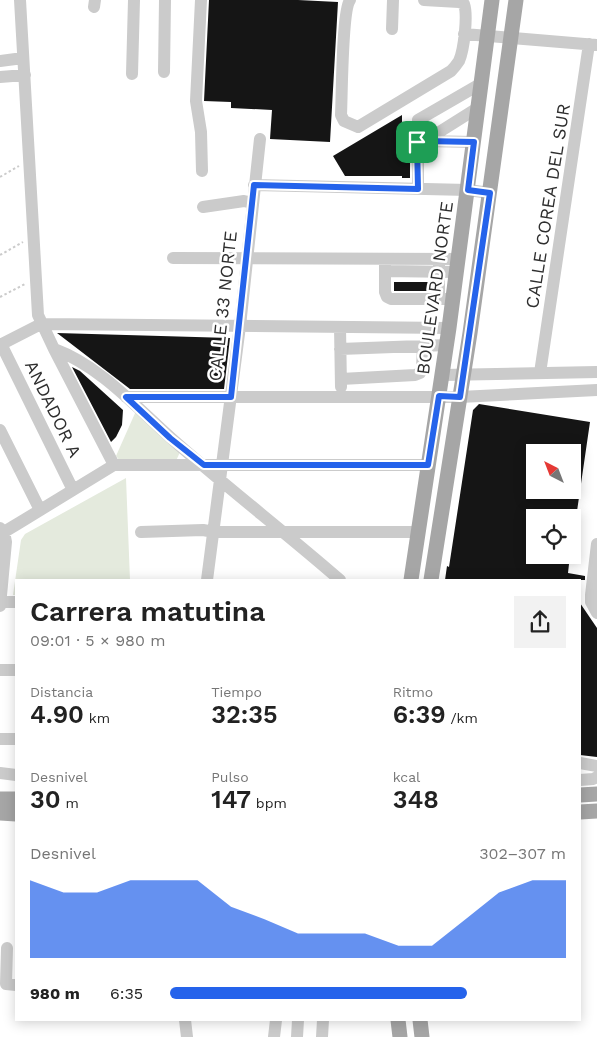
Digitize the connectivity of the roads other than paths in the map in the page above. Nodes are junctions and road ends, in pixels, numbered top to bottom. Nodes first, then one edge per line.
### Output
1 (20, 0) edge
2 (134, 0) edge
3 (165, 0) edge
4 (201, 0) edge
5 (343, 0) edge
6 (349, 0) edge
7 (393, 0) edge
8 (424, 0) edge
9 (492, 0) edge
10 (516, 0) edge
11 (392, 29) dead end
12 (464, 34) junction
13 (488, 36) junction
14 (511, 39) junction
15 (593, 44) edge
16 (23, 58) junction
17 (0, 61) edge
18 (164, 72) dead end
19 (132, 74) dead end
20 (24, 75) junction
21 (0, 76) edge
22 (482, 83) junction
23 (479, 107) junction
24 (260, 139) dead end
25 (421, 141) junction
26 (474, 142) junction
27 (202, 170) dead end
28 (254, 185) junction
29 (418, 189) junction
30 (468, 190) junction
31 (490, 193) junction
32 (252, 203) junction
33 (203, 207) dead end
34 (173, 258) dead end
35 (247, 258) junction
36 (385, 265) junction
37 (439, 265) junction
38 (458, 265) junction
39 (446, 299) junction
40 (41, 324) junction
41 (240, 326) junction
42 (340, 327) junction
43 (449, 328) junction
44 (0, 345) edge
45 (447, 345) junction
46 (423, 346) junction
47 (340, 348) junction
48 (54, 349) junction
49 (597, 372) edge
50 (540, 373) junction
51 (464, 374) junction
52 (442, 375) junction
53 (405, 376) junction
54 (340, 379) junction
55 (597, 390) edge
56 (406, 396) junction
57 (439, 396) junction
58 (126, 397) junction
59 (231, 397) junction
60 (341, 397) junction
61 (460, 397) junction
62 (0, 430) edge
63 (114, 465) junction
64 (204, 465) junction
65 (222, 465) junction
66 (428, 465) junction
67 (220, 480) junction
68 (73, 490) junction
69 (40, 510) junction
70 (1, 531) edge
71 (141, 532) dead end
72 (214, 532) junction
73 (285, 532) junction
74 (418, 532) junction
75 (597, 550) edge
76 (208, 579) edge
77 (339, 579) edge
78 (411, 579) edge
79 (431, 579) edge
80 (595, 586) edge
81 (0, 602) edge
82 (15, 602) edge
83 (0, 606) edge
84 (597, 613) edge
85 (0, 670) edge
86 (15, 670) edge
87 (0, 739) edge
88 (15, 739) edge
89 (581, 762) edge
90 (597, 766) edge
91 (0, 774) edge
92 (15, 775) edge
93 (597, 777) edge
94 (581, 780) edge
95 (597, 794) edge
96 (581, 795) edge
97 (0, 799) edge
98 (597, 811) edge
99 (12, 812) edge
100 (581, 812) edge
101 (8, 948) edge
102 (7, 984) edge
103 (185, 1021) edge
104 (276, 1021) edge
105 (298, 1021) edge
106 (323, 1021) edge
107 (398, 1021) edge
108 (420, 1021) edge
109 (187, 1037) edge
110 (274, 1037) edge
111 (297, 1037) edge
112 (322, 1037) edge
113 (400, 1037) edge
114 (422, 1037) edge

1 - 16 street
2 - 19 street
3 - 18 street
4 - 27 street
5 - 6 street
6 - 12 street
7 - 11 street
8 - 12 street
9 - 13 main road, BOULEVARD NORTE
10 - 14 main road
12 - 13 street
13 - 14 street
13 - 22 main road, BOULEVARD NORTE
14 - 15 street
14 - 31 main road
15 - 50 street, CALLE COREA DEL SUR
16 - 17 street
16 - 20 street
20 - 21 street
20 - 40 street
22 - 23 main road, BOULEVARD NORTE
22 - 25 street
23 - 25 street
23 - 26 main road, BOULEVARD NORTE
24 - 28 street, CALLE 33 NORTE
25 - 26 street
25 - 29 street
26 - 30 main road, BOULEVARD NORTE
28 - 29 street
28 - 32 street, CALLE 33 NORTE
29 - 30 street
30 - 31 street
30 - 38 main road, BOULEVARD NORTE
31 - 51 main road
32 - 33 street
32 - 35 street, CALLE 33 NORTE
34 - 35 street
35 - 36 street
35 - 41 street, CALLE 33 NORTE
36 - 37 street
36 - 39 street
37 - 38 street
37 - 39 street
38 - 39 main road, BOULEVARD NORTE
39 - 43 main road, BOULEVARD NORTE
40 - 41 street
40 - 44 street
40 - 48 street
41 - 42 street
41 - 59 street, CALLE 33 NORTE
42 - 43 street
42 - 47 street
43 - 45 main road, BOULEVARD NORTE
44 - 68 street, ANDADOR A
45 - 46 street
45 - 52 main road, BOULEVARD NORTE
46 - 47 street
46 - 53 street
47 - 54 street
48 - 58 street
48 - 63 street
49 - 50 street
50 - 51 street
51 - 52 street
51 - 61 main road
52 - 57 main road, BOULEVARD NORTE
53 - 54 street
53 - 56 street
54 - 60 street
55 - 61 street
56 - 57 street
56 - 60 street
57 - 61 street
57 - 66 main road, BOULEVARD NORTE
58 - 59 street
58 - 64 street
59 - 60 street
59 - 65 street, CALLE 33 NORTE
61 - 79 main road
62 - 69 street
63 - 64 street
63 - 68 street
64 - 65 street
64 - 67 street
65 - 66 street
65 - 67 street, CALLE 33 NORTE
66 - 74 main road, BOULEVARD NORTE
67 - 72 street, CALLE 33 NORTE
67 - 73 street
68 - 69 street
69 - 70 street
70 - 81 street
71 - 72 street
72 - 73 street
72 - 76 street, CALLE 33 NORTE
73 - 74 street
73 - 77 street
74 - 78 main road, BOULEVARD NORTE
75 - 80 street
80 - 84 street
81 - 82 street
81 - 83 street
85 - 86 street
87 - 88 street
89 - 90 street
91 - 92 street
93 - 94 street
95 - 96 main road
97 - 99 main road
98 - 100 main road
101 - 102 street
103 - 109 street
104 - 110 street
105 - 111 street
106 - 112 street
107 - 113 main road
108 - 114 main road

